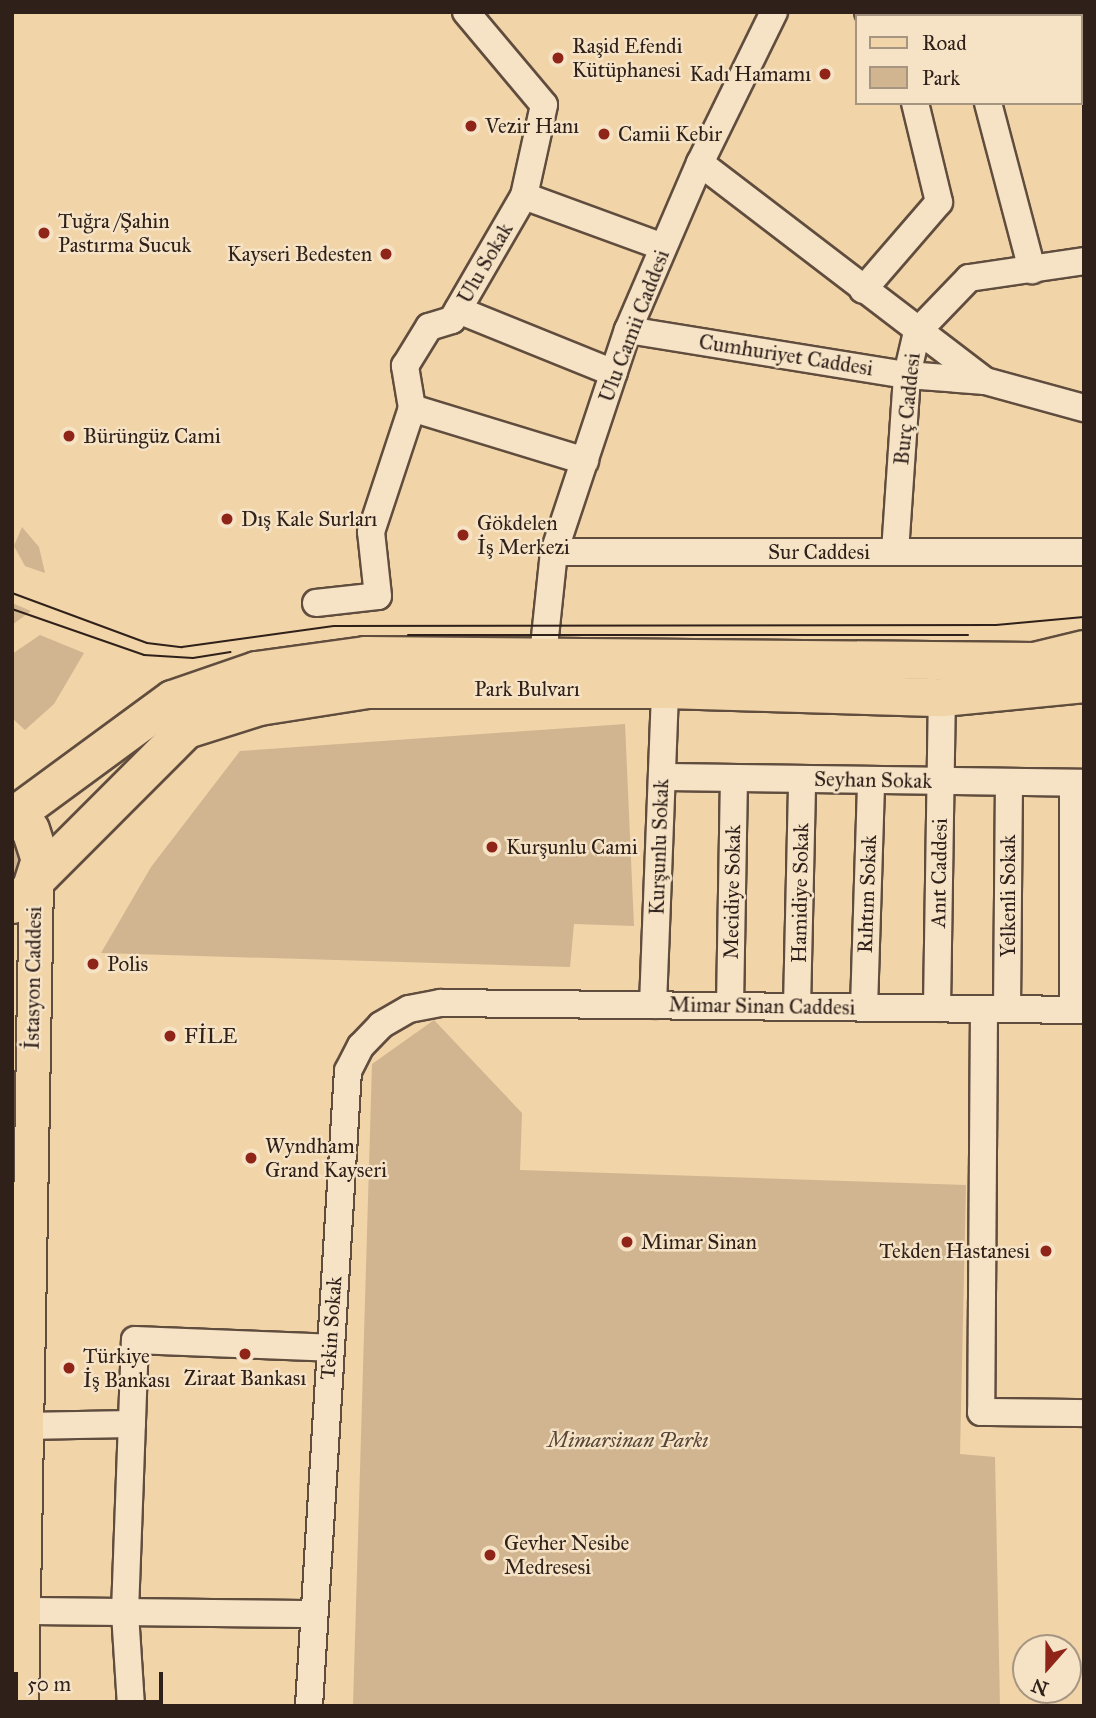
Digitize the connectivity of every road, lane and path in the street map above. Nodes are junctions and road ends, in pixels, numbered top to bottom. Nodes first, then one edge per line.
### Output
1 (466, 12) edge
2 (774, 12) edge
3 (915, 105) edge
4 (989, 105) edge
5 (700, 163) junction
6 (524, 196) junction
7 (663, 247) junction
8 (1084, 261) edge
9 (1032, 270) junction
10 (863, 290) junction
11 (458, 310) junction
12 (628, 330) junction
13 (917, 332) junction
14 (614, 373) junction
15 (907, 375) junction
16 (985, 381) junction
17 (412, 408) junction
18 (1084, 408) edge
19 (585, 461) junction
20 (554, 551) junction
21 (895, 552) junction
22 (1084, 552) edge
23 (316, 603) dead end
24 (1084, 649) edge
25 (543, 656) junction
26 (1084, 683) edge
27 (666, 689) junction
28 (942, 696) junction
29 (662, 777) junction
30 (734, 778) junction
31 (802, 779) junction
32 (870, 780) junction
33 (940, 781) junction
34 (1009, 782) junction
35 (1079, 783) edge
36 (13, 814) edge
37 (24, 891) edge
38 (440, 1003) joint
39 (653, 1005) junction
40 (730, 1006) junction
41 (797, 1007) junction
42 (864, 1008) junction
43 (937, 1008) junction
44 (995, 1009) junction
45 (1078, 1010) edge
46 (330, 1348) junction
47 (1084, 1413) edge
48 (132, 1424) junction
49 (24, 1426) junction
50 (22, 1611) junction
51 (125, 1612) junction
52 (313, 1614) junction
53 (21, 1706) edge
54 (131, 1706) edge
55 (309, 1706) edge

1 - 6 street, Ulu Sokak
2 - 5 street, Ulu Camii Caddesi
3 - 10 street
4 - 9 street
5 - 7 street, Ulu Camii Caddesi
5 - 10 street
6 - 7 street
6 - 11 street, Ulu Sokak
7 - 12 street, Ulu Camii Caddesi
8 - 9 street, Burç Caddesi
9 - 13 street, Burç Caddesi
10 - 13 street
11 - 14 street
11 - 17 street, Ulu Sokak
12 - 14 street, Ulu Camii Caddesi
12 - 15 street, Cumhuriyet Caddesi
13 - 15 street, Burç Caddesi
13 - 16 street
14 - 19 street, Ulu Camii Caddesi
15 - 16 street, Cumhuriyet Caddesi
15 - 21 street, Burç Caddesi
16 - 18 street
17 - 19 street
17 - 23 street, Ulu Sokak
19 - 20 street, Ulu Camii Caddesi
20 - 21 street, Sur Caddesi
20 - 25 street, Ulu Camii Caddesi
21 - 22 street, Sur Caddesi
24 - 25 highway, Park Bulvarı
25 - 36 highway, Park Bulvarı
26 - 28 highway, Park Bulvarı
27 - 28 highway, Park Bulvarı
27 - 29 street, Kurşunlu Sokak
27 - 37 highway, Park Bulvarı
28 - 33 street, Anıt Caddesi
29 - 30 street, Seyhan Sokak
29 - 39 street, Kurşunlu Sokak
30 - 31 street, Seyhan Sokak
30 - 40 street, Mecidiye Sokak
31 - 32 street, Seyhan Sokak
31 - 41 street, Hamidiye Sokak
32 - 33 street, Seyhan Sokak
32 - 42 street, Rıhtım Sokak
33 - 34 street, Seyhan Sokak
33 - 43 street, Anıt Caddesi
34 - 35 street, Seyhan Sokak
34 - 44 street, Yelkenli Sokak
35 - 45 street
36 - 37 highway
37 - 49 main road, İstasyon Caddesi
38 - 39 street, Mimar Sinan Caddesi
38 - 46 street, Tekin Sokak
39 - 40 street, Mimar Sinan Caddesi
40 - 41 street, Mimar Sinan Caddesi
41 - 42 street, Mimar Sinan Caddesi
42 - 43 street, Mimar Sinan Caddesi
43 - 44 street, Mimar Sinan Caddesi
44 - 45 street, Mimar Sinan Caddesi
44 - 47 street, Yelkenli Sokak
46 - 48 street
46 - 52 street, Tekin Sokak
48 - 49 street
48 - 51 street
49 - 50 main road, İstasyon Caddesi
50 - 51 street
50 - 53 main road, İstasyon Caddesi
51 - 52 street
51 - 54 street
52 - 55 street, Tekin Sokak

